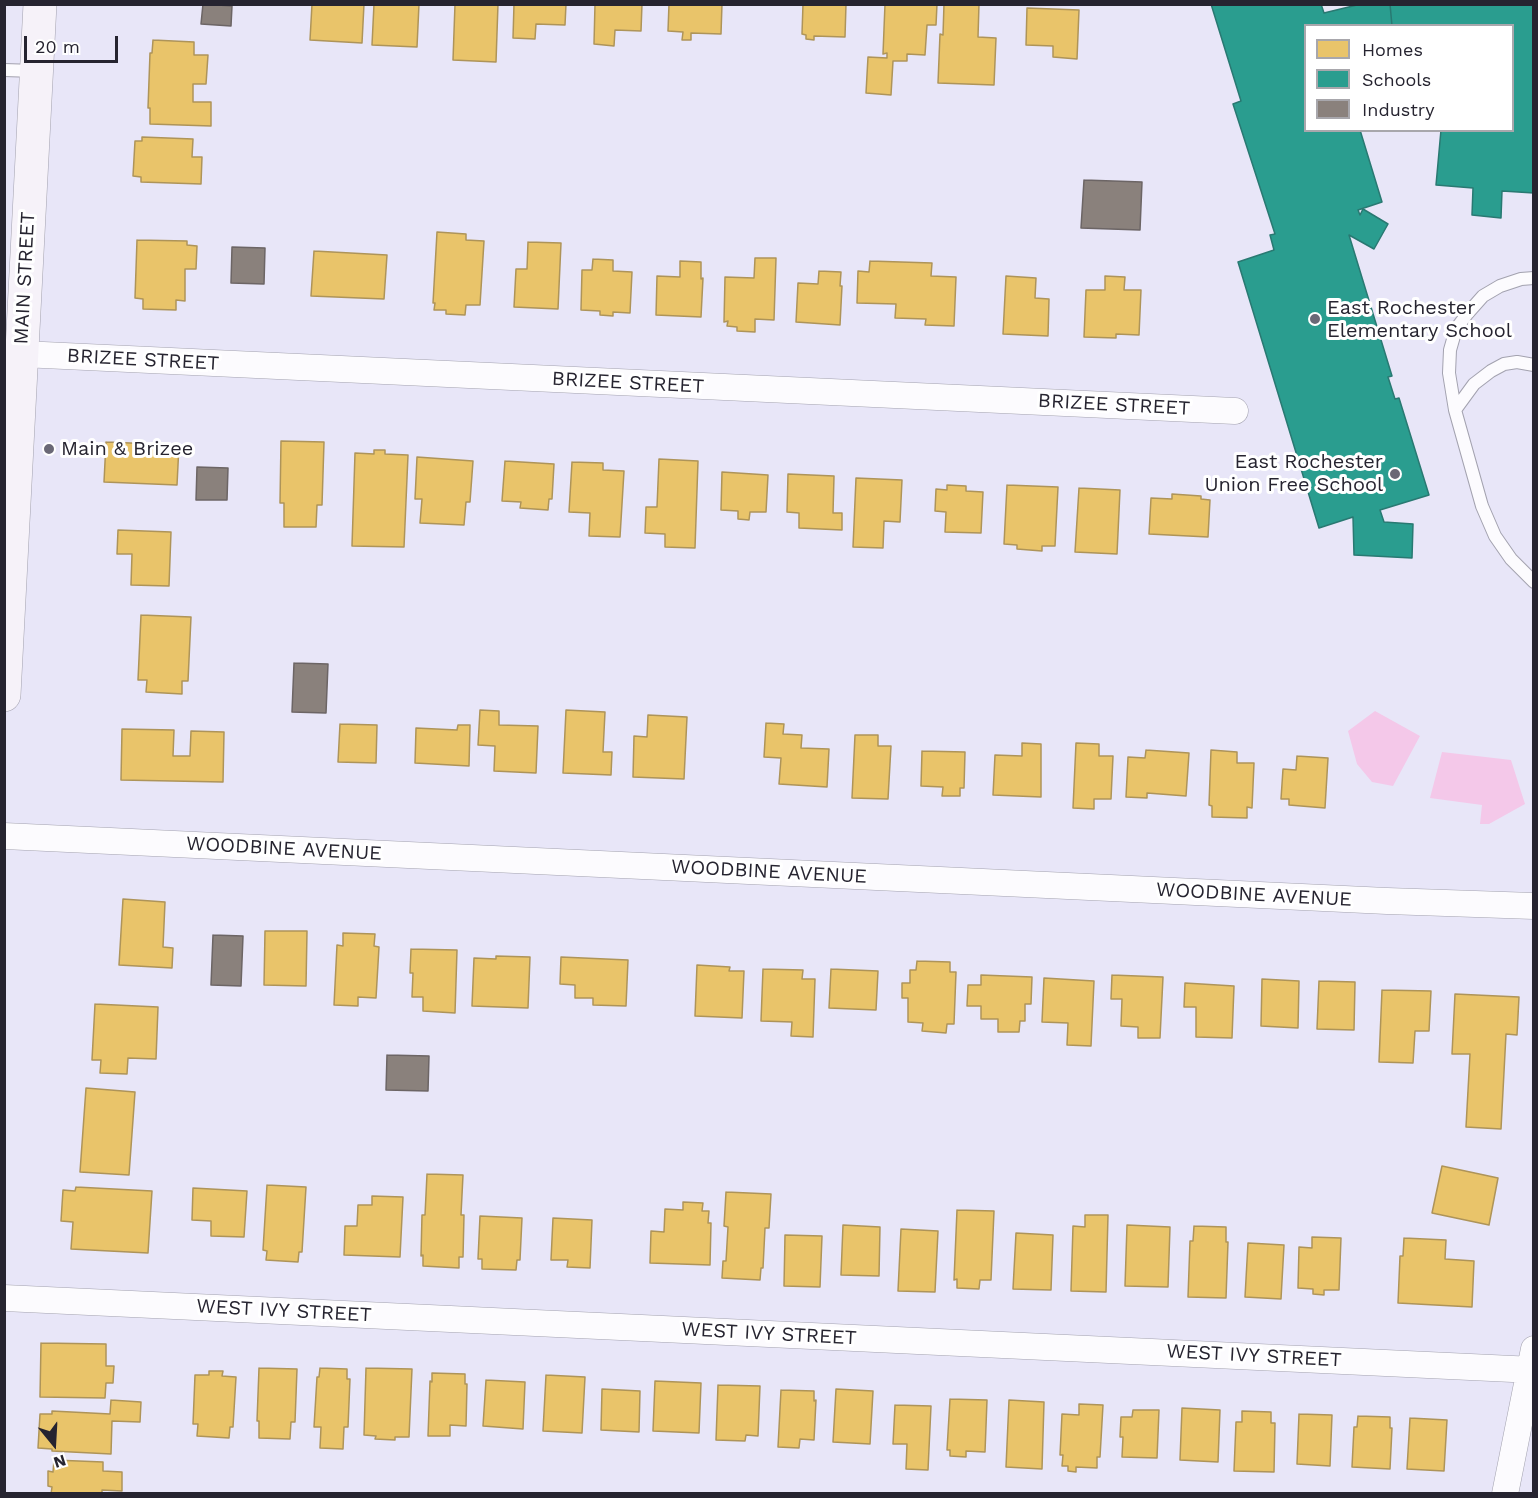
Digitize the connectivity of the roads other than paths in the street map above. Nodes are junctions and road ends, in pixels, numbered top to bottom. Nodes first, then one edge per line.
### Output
1 (40, 4) edge
2 (20, 70) edge
3 (1533, 278) edge
4 (22, 354) junction
5 (1533, 365) edge
6 (12, 394) edge
7 (1455, 410) junction
8 (1235, 411) dead end
9 (1533, 582) edge
10 (4, 695) edge
11 (4, 836) edge
12 (1533, 906) edge
13 (4, 1298) edge
14 (1532, 1363) edge
15 (1505, 1494) edge

1 - 2 street, MAIN STREET
2 - 4 street, MAIN STREET
3 - 7 lane
4 - 6 street, MAIN STREET
4 - 8 street, BRIZEE STREET
5 - 7 lane
6 - 10 street, MAIN STREET
7 - 9 lane
11 - 12 street, WOODBINE AVENUE
13 - 14 street, WEST IVY STREET
14 - 15 street

